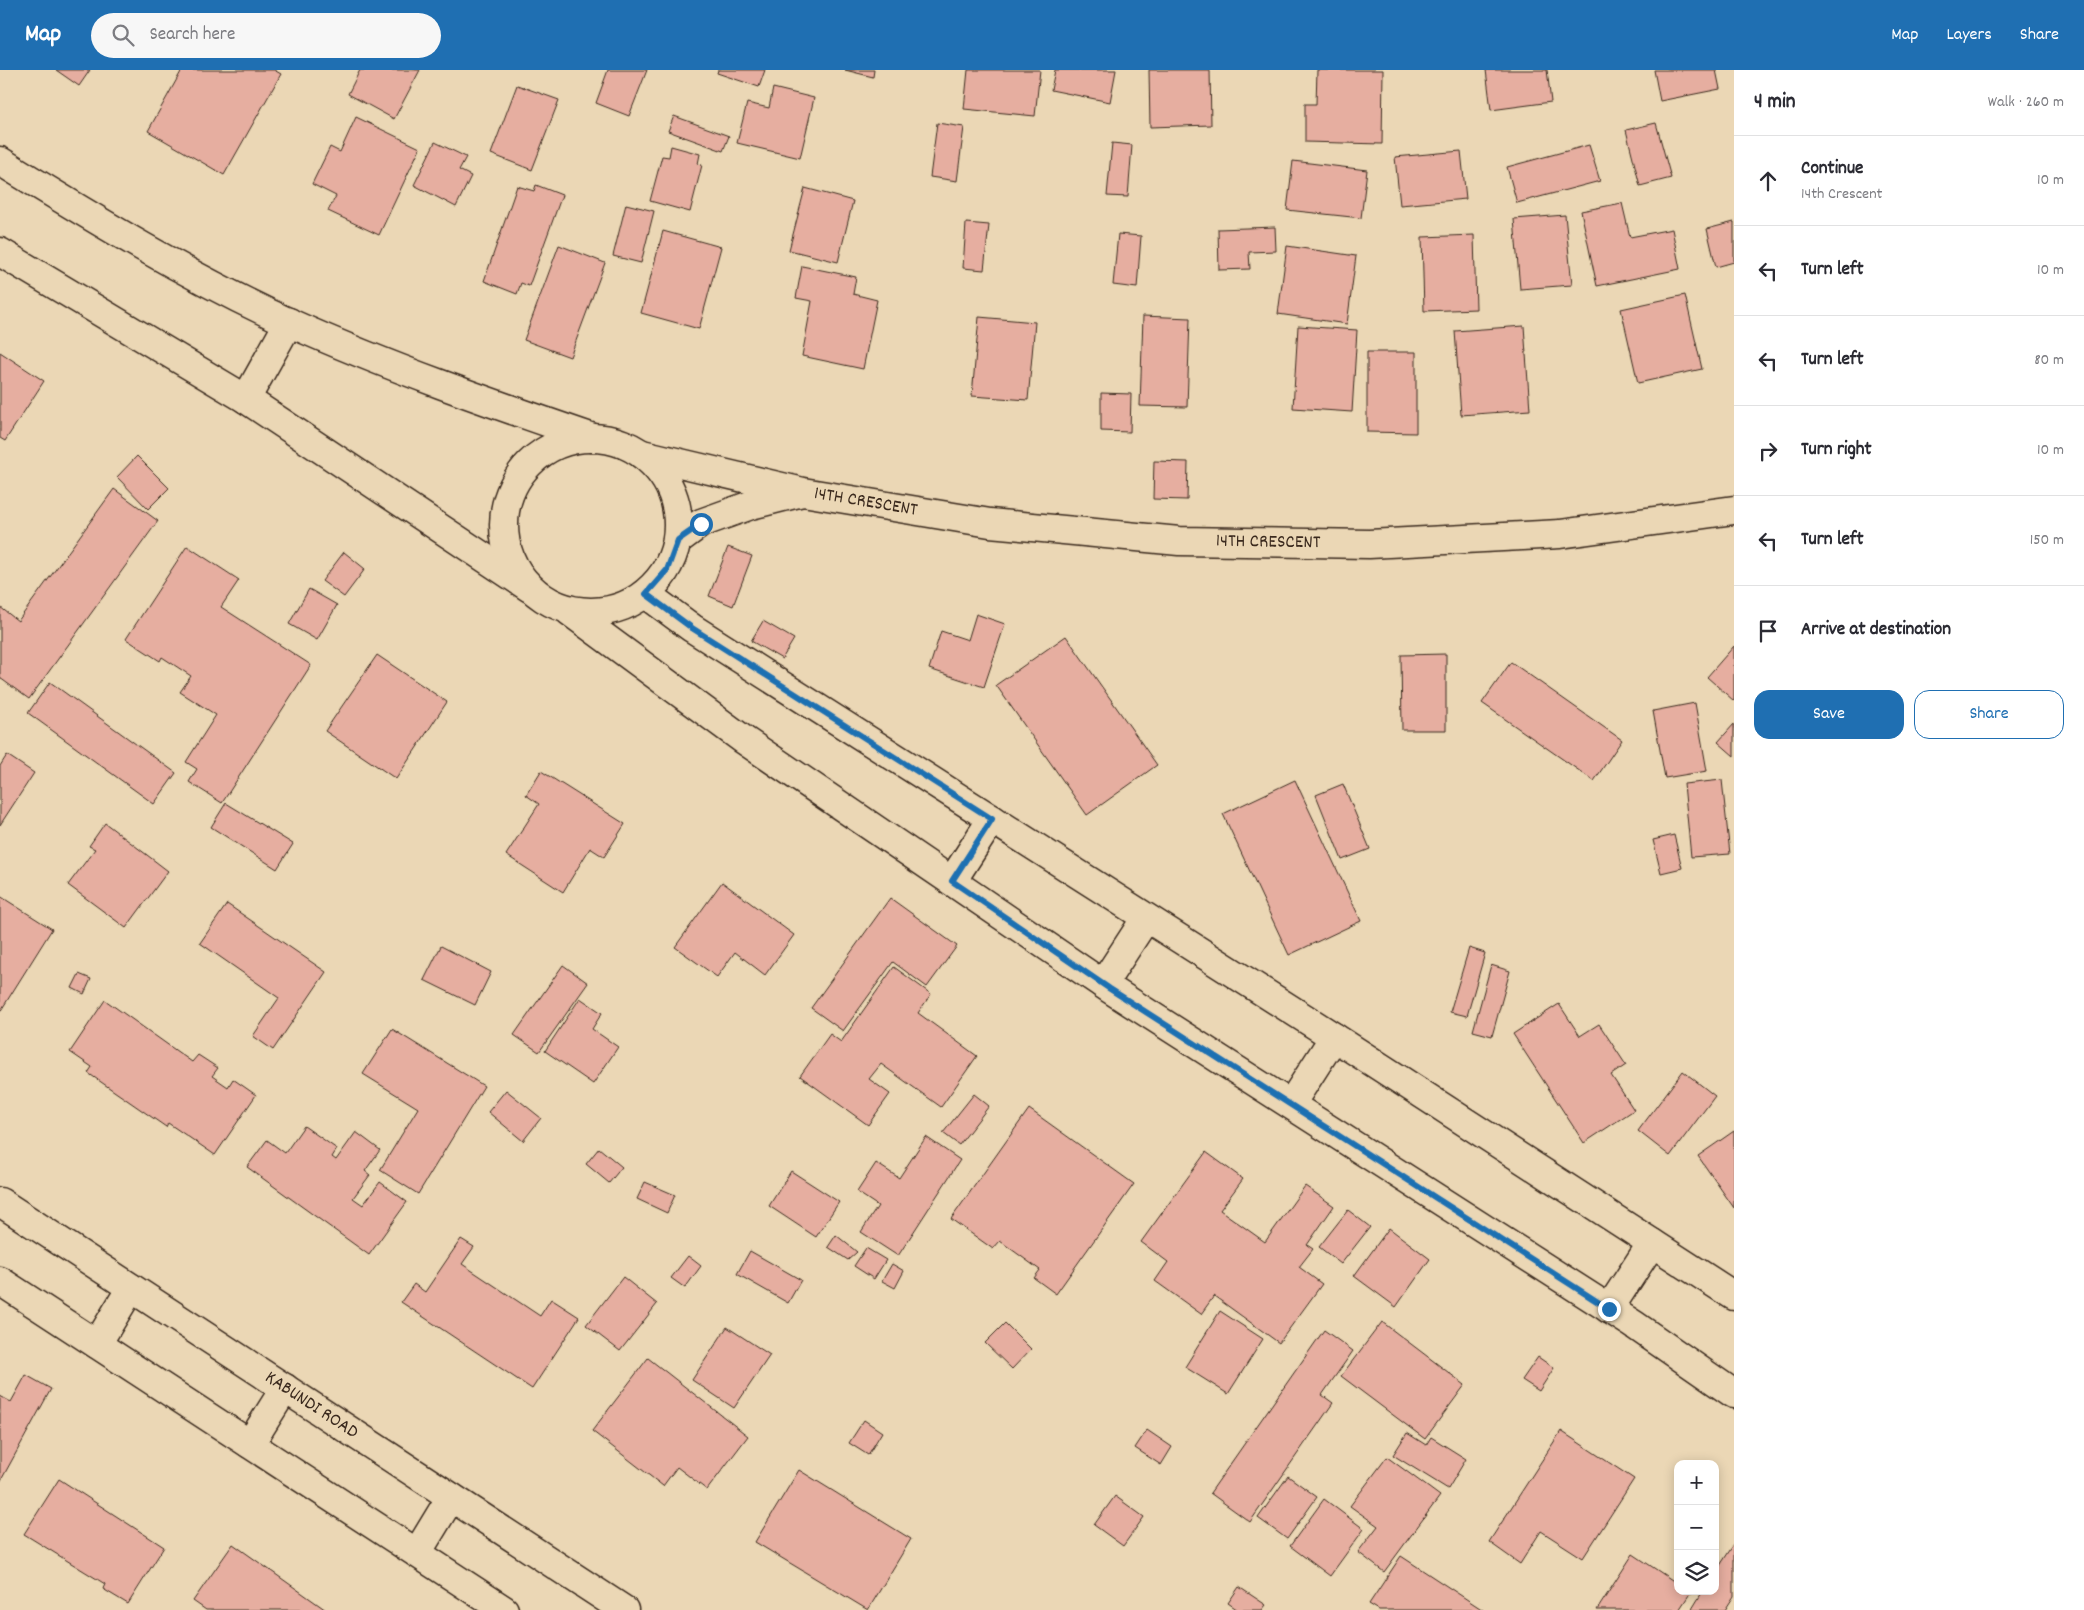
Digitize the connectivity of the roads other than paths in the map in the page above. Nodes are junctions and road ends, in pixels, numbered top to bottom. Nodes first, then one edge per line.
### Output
1 (0, 161) edge
2 (0, 252) edge
3 (289, 322) junction
4 (246, 399) junction
5 (593, 438) junction
6 (642, 454) junction
7 (803, 492) junction
8 (1734, 510) edge
9 (678, 540) junction
10 (530, 588) junction
11 (646, 594) junction
12 (569, 611) junction
13 (992, 819) junction
14 (952, 881) junction
15 (1146, 918) junction
16 (1103, 984) junction
17 (1334, 1037) junction
18 (1291, 1104) junction
19 (0, 1202) edge
20 (1652, 1243) junction
21 (0, 1281) edge
22 (131, 1288) junction
23 (1734, 1296) edge
24 (1609, 1309) junction
25 (97, 1344) junction
26 (285, 1388) junction
27 (1734, 1394) edge
28 (250, 1444) junction
29 (451, 1497) junction
30 (417, 1553) junction
31 (591, 1601) edge
32 (504, 1610) edge
33 (624, 1610) edge

1 - 3 street
2 - 4 street
3 - 4 street
3 - 5 street
4 - 10 street
5 - 6 street
5 - 10 street
6 - 7 street, 14TH CRESCENT
6 - 9 street
7 - 8 street, 14TH CRESCENT
7 - 9 street, 14TH CRESCENT
9 - 11 street
10 - 12 street
11 - 12 street
11 - 13 street
12 - 14 street
13 - 14 street
13 - 15 street
14 - 16 street
15 - 16 street
15 - 17 street
16 - 18 street
17 - 18 street
17 - 20 street
18 - 24 street
19 - 22 street, KABUNDI ROAD
20 - 23 street
20 - 24 street
21 - 25 street
22 - 25 street
22 - 26 street, KABUNDI ROAD
24 - 27 street
25 - 28 street
26 - 28 street
26 - 29 street, KABUNDI ROAD
28 - 30 street
29 - 30 street
29 - 31 street, KABUNDI ROAD
30 - 32 street
31 - 33 street, KABUNDI ROAD

